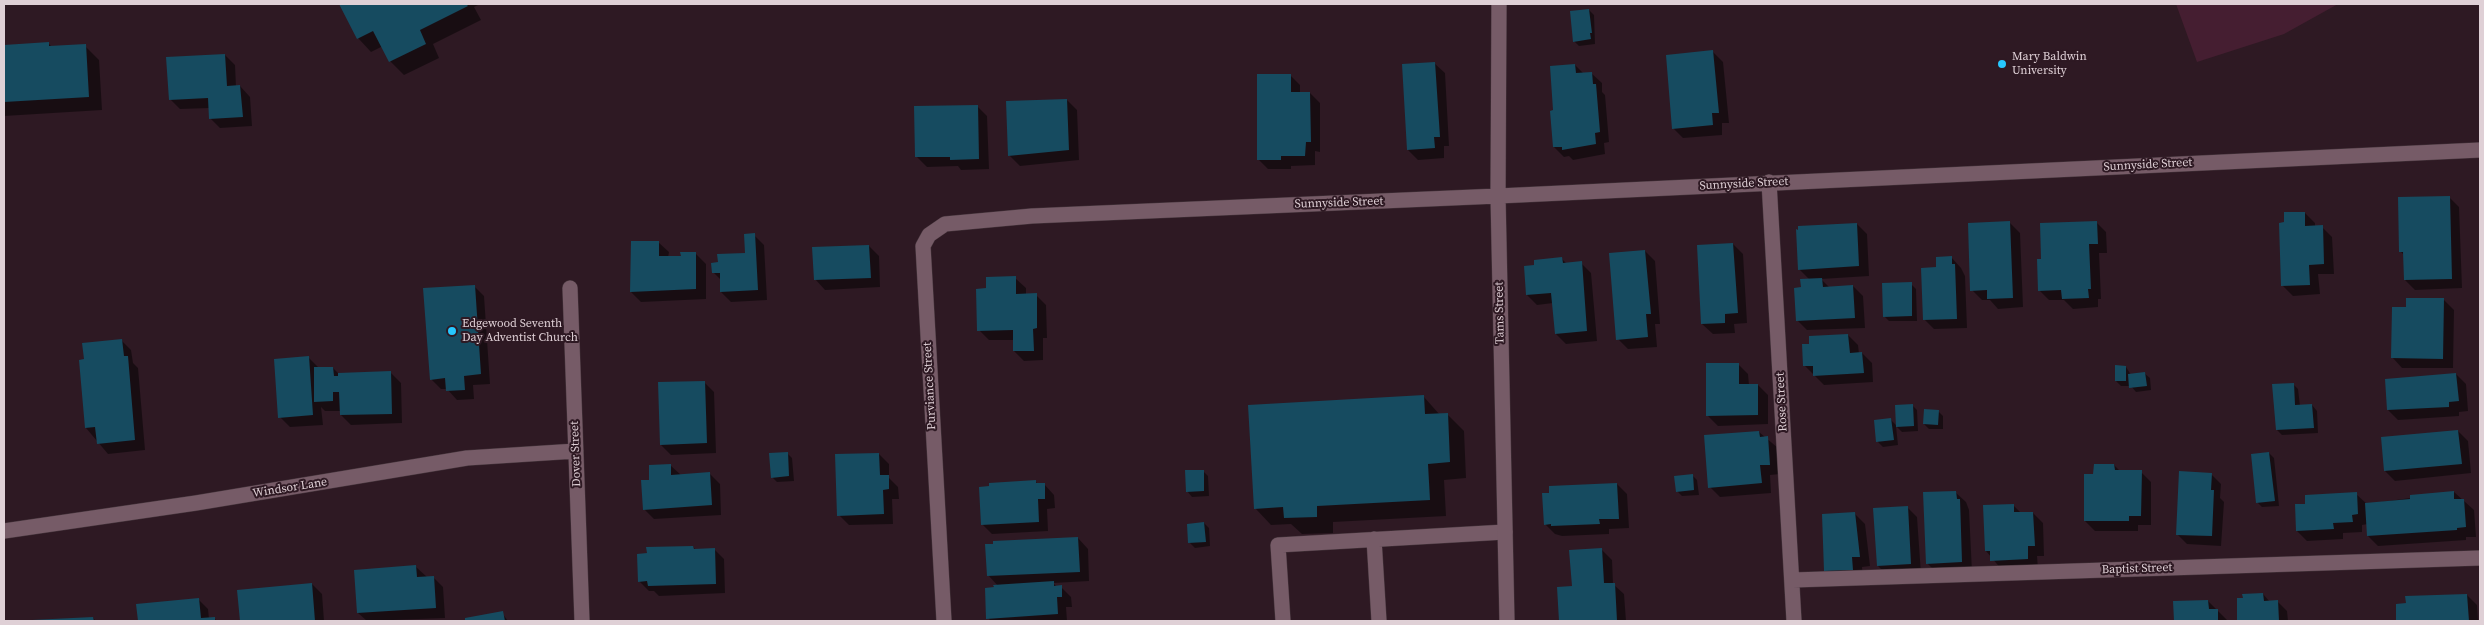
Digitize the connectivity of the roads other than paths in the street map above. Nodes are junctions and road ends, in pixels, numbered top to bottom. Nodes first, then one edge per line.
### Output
1 (1499, 4) edge
2 (2480, 150) edge
3 (1769, 182) junction
4 (1498, 196) junction
5 (1008, 218) joint
6 (570, 288) dead end
7 (576, 451) junction
8 (4, 531) edge
9 (1505, 532) junction
10 (1374, 539) junction
11 (2480, 558) edge
12 (1793, 580) junction
13 (582, 621) edge
14 (944, 621) edge
15 (1283, 621) edge
16 (1379, 621) edge
17 (1507, 621) edge
18 (1794, 621) edge

1 - 4 street, Tams Street
2 - 3 street, Sunnyside Street
3 - 4 street, Sunnyside Street
3 - 12 street, Rose Street
4 - 5 street, Sunnyside Street
4 - 9 street, Tams Street
5 - 14 street, Purviance Street
6 - 7 street, Dover Street
7 - 8 street, Windsor Lane
7 - 13 street, Dover Street
9 - 10 street
9 - 17 street, Tams Street
10 - 15 street
10 - 16 street
11 - 12 street, Baptist Street
12 - 18 street, Rose Street

